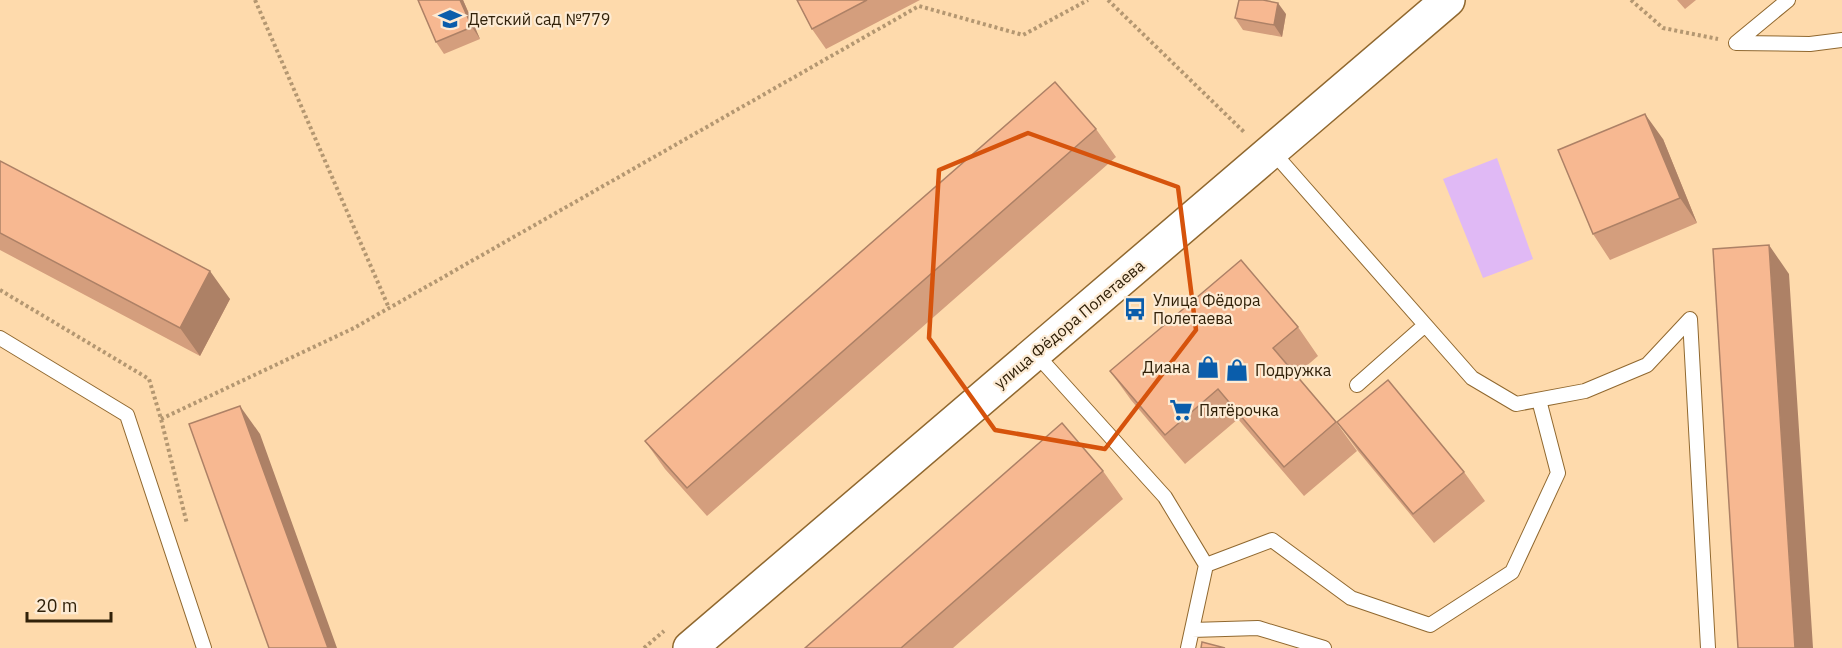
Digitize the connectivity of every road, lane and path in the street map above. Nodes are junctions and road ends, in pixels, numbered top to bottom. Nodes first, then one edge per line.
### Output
1 (255, 0) edge
2 (1088, 0) edge
3 (1108, 0) edge
4 (1448, 0) edge
5 (1631, 0) edge
6 (1788, 0) edge
7 (1842, 40) edge
8 (1736, 43) junction
9 (1244, 132) dead end
10 (1272, 151) junction
11 (389, 308) junction
12 (1425, 325) junction
13 (0, 338) edge
14 (1035, 353) junction
15 (1357, 385) dead end
16 (1539, 400) junction
17 (162, 419) dead end
18 (1206, 565) junction
19 (1192, 630) junction
20 (204, 648) edge
21 (690, 648) edge
22 (1188, 648) edge
23 (1324, 648) edge
24 (1708, 648) edge

1 - 11 path
2 - 11 path
3 - 9 path
4 - 10 main road, улица Фёдора Полетаева
5 - 8 path
6 - 8 lane
7 - 8 lane
10 - 12 lane
10 - 14 main road, улица Фёдора Полетаева
11 - 17 path
12 - 15 lane
12 - 16 lane
13 - 20 lane
14 - 18 lane
14 - 21 main road, улица Фёдора Полетаева
16 - 18 lane
16 - 24 lane
18 - 19 lane
19 - 22 lane
19 - 23 lane

